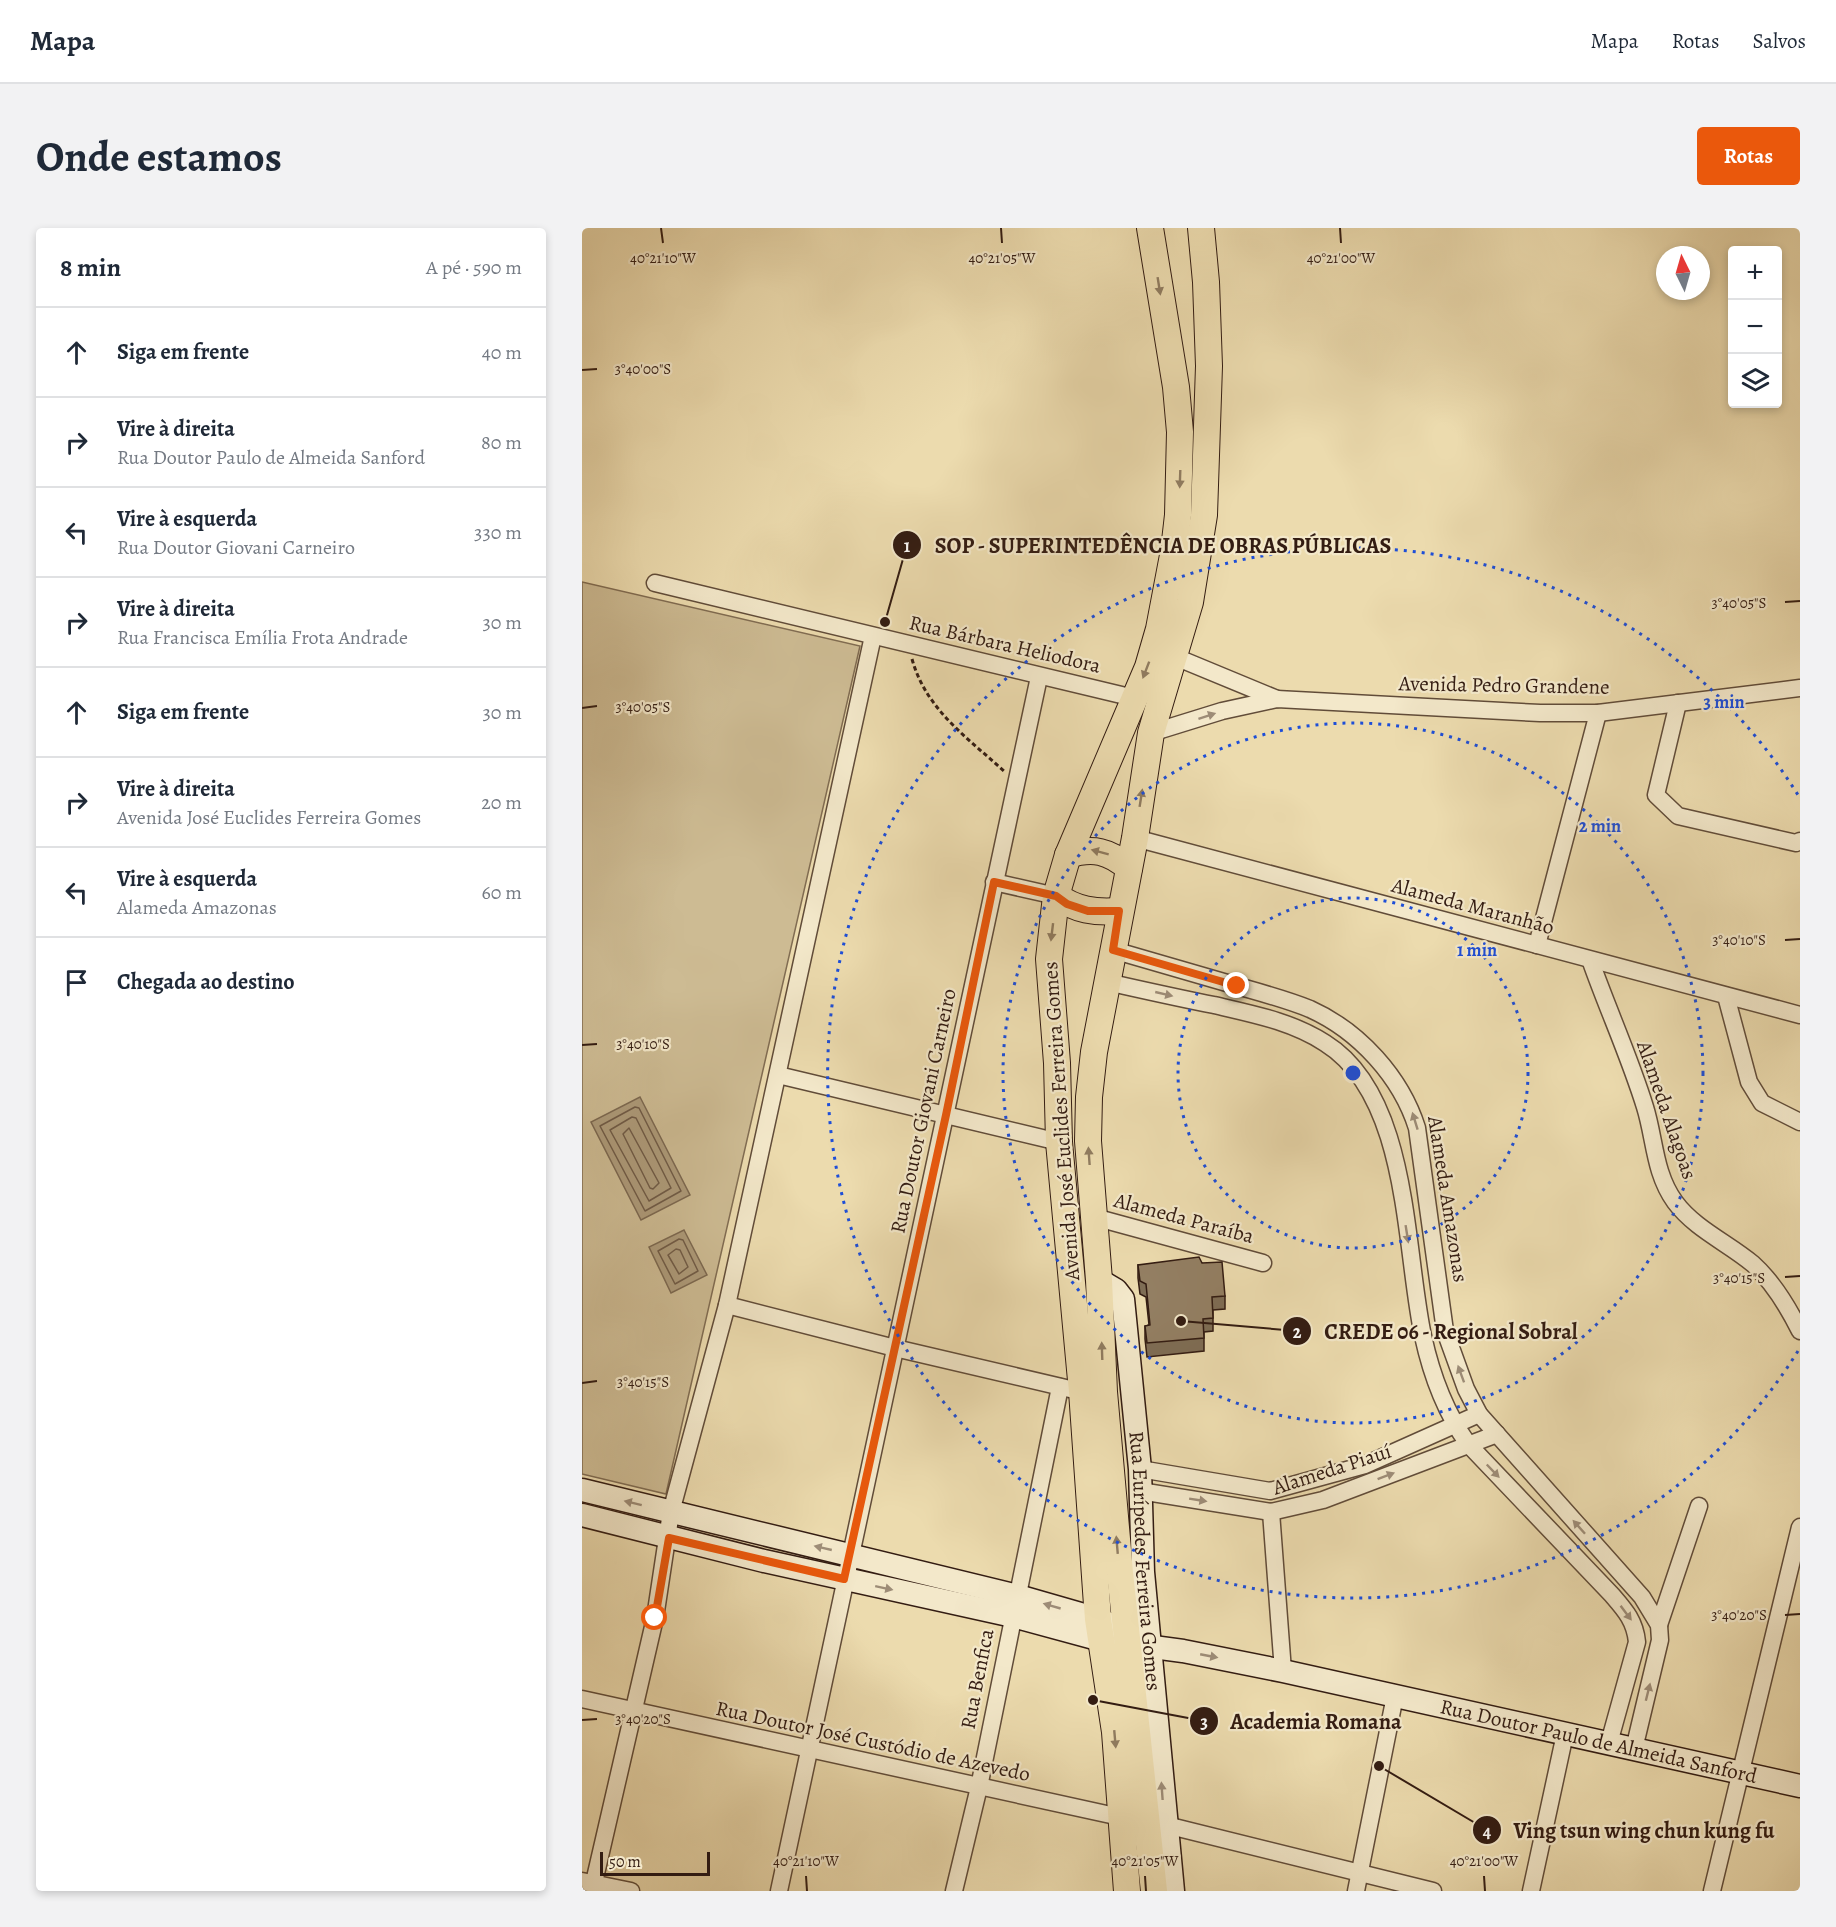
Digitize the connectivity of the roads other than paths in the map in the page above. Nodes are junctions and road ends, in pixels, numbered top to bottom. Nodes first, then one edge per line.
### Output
1 (1150, 228) edge
2 (1201, 228) edge
3 (655, 583) dead end
4 (873, 636) junction
5 (1173, 656) junction
6 (1039, 677) junction
7 (1800, 688) edge
8 (1134, 698) junction
9 (1277, 699) junction
10 (1678, 703) junction
11 (1598, 713) junction
12 (1151, 734) junction
13 (1135, 838) junction
14 (1800, 841) edge
15 (1068, 855) junction
16 (1129, 868) junction
17 (994, 882) junction
18 (1056, 896) junction
19 (1119, 911) junction
20 (1537, 945) junction
21 (1113, 950) junction
22 (1591, 962) junction
23 (1107, 982) junction
24 (1726, 996) junction
25 (1310, 1009) junction
26 (1800, 1015) edge
27 (1294, 1027) junction
28 (1366, 1049) junction
29 (1348, 1063) junction
30 (778, 1075) junction
31 (946, 1115) junction
32 (1800, 1122) edge
33 (1059, 1142) junction
34 (1428, 1202) junction
35 (1402, 1205) junction
36 (1094, 1216) junction
37 (1263, 1263) dead end
38 (1099, 1281) junction
39 (727, 1305) junction
40 (1800, 1331) edge
41 (895, 1348) junction
42 (1071, 1389) junction
43 (1479, 1414) junction
44 (1454, 1425) junction
45 (1497, 1434) junction
46 (1468, 1444) junction
47 (1140, 1480) junction
48 (582, 1490) edge
49 (1699, 1506) dead end
50 (671, 1512) junction
51 (1271, 1512) junction
52 (582, 1515) edge
53 (1800, 1527) edge
54 (669, 1538) junction
55 (850, 1555) junction
56 (1132, 1573) junction
57 (844, 1579) junction
58 (1015, 1606) junction
59 (1659, 1625) junction
60 (1100, 1629) junction
61 (1136, 1642) junction
62 (1631, 1660) junction
63 (1655, 1665) junction
64 (1283, 1671) junction
65 (1395, 1696) junction
66 (582, 1700) edge
67 (632, 1710) junction
68 (1565, 1734) junction
69 (1609, 1743) junction
70 (809, 1749) junction
71 (1634, 1749) junction
72 (1740, 1772) junction
73 (1800, 1786) edge
74 (979, 1787) junction
75 (1120, 1818) junction
76 (1155, 1822) junction
77 (1359, 1874) junction
78 (589, 1885) edge
79 (631, 1891) edge
80 (779, 1891) edge
81 (954, 1891) edge
82 (1127, 1891) edge
83 (1154, 1891) edge
84 (1173, 1891) edge
85 (1356, 1891) edge
86 (1433, 1891) edge
87 (1531, 1891) edge
88 (1712, 1891) edge

1 -> 8 main road, Avenida José Euclides Ferreira Gomes
2 - 5 main road, Avenida José Euclides Ferreira Gomes
3 - 4 street, Rua Bárbara Heliodora
4 - 6 street, Rua Bárbara Heliodora
4 - 30 street
5 - 9 street, Avenida Pedro Grandene
5 - 12 main road, Avenida José Euclides Ferreira Gomes
6 - 8 street, Rua Bárbara Heliodora
6 - 17 street, Rua Doutor Giovani Carneiro
7 - 10 street, Avenida Pedro Grandene
8 - 15 main road, Avenida José Euclides Ferreira Gomes
9 - 11 street, Avenida Pedro Grandene
12 -> 9 street, Avenida Pedro Grandene
10 - 11 street, Avenida Pedro Grandene
10 - 14 street
11 - 20 street
13 -> 12 main road, Avenida José Euclides Ferreira Gomes
13 - 16 main road, Avenida José Euclides Ferreira Gomes
13 - 20 street, Alameda Maranhão
16 -> 15 main road
15 - 18 main road, Avenida José Euclides Ferreira Gomes
16 - 19 main road, Avenida José Euclides Ferreira Gomes
17 - 18 street
17 - 31 street, Rua Doutor Giovani Carneiro
18 - 19 main road
18 -> 33 main road, Avenida José Euclides Ferreira Gomes
19 - 21 main road, Avenida José Euclides Ferreira Gomes
20 - 22 street, Alameda Maranhão
21 - 23 main road, Avenida José Euclides Ferreira Gomes
21 - 25 street, Alameda Amazonas
22 - 24 street, Alameda Maranhão
22 - 40 street, Alameda Alagoas
23 -> 27 street
36 -> 23 main road, Avenida José Euclides Ferreira Gomes
24 - 26 street, Alameda Maranhão
24 - 32 street
25 - 27 street
25 - 28 street, Alameda Amazonas
27 - 29 street
28 - 29 street
34 -> 28 street, Alameda Amazonas
29 - 35 street
30 - 31 street
30 - 39 street
31 - 33 street
31 - 41 street, Rua Doutor Giovani Carneiro
33 - 42 main road, Avenida José Euclides Ferreira Gomes
34 - 35 street
43 -> 34 street, Alameda Amazonas
35 -> 44 street
36 - 37 street, Alameda Paraíba
36 - 38 main road, Avenida José Euclides Ferreira Gomes
38 - 47 street, Rua Eurípedes Ferreira Gomes
56 -> 38 main road, Avenida José Euclides Ferreira Gomes
39 - 41 street
39 - 50 street
41 - 42 street
41 - 55 street, Rua Doutor Giovani Carneiro
42 - 58 street, Rua Benfica
42 - 60 main road, Avenida José Euclides Ferreira Gomes
43 - 44 street, Alameda Piauí
43 - 45 street, Alameda Amazonas
44 - 46 street
44 - 47 street, Alameda Piauí
45 - 46 street, Alameda Piauí
59 -> 45 street, Alameda Amazonas
51 -> 46 street, Alameda Piauí
46 -> 62 street
47 -> 51 street, Alameda Piauí
47 - 56 street, Rua Eurípedes Ferreira Gomes
50 -> 48 street, Rua Doutor Paulo de Almeida Sanford
49 - 59 street
50 - 54 street
55 -> 50 street, Rua Doutor Paulo de Almeida Sanford
51 - 64 street
52 - 54 street, Rua Doutor Paulo de Almeida Sanford
53 - 72 street
54 - 57 street, Rua Doutor Paulo de Almeida Sanford
54 - 67 street
55 - 57 street, Rua Doutor Giovani Carneiro
55 - 58 street, Rua Doutor Paulo de Almeida Sanford
56 - 61 main road, Avenida José Euclides Ferreira Gomes
57 -> 58 street, Rua Doutor Paulo de Almeida Sanford
57 - 70 street, Rua Doutor Giovani Carneiro
58 - 60 street, Rua Doutor Paulo de Almeida Sanford
58 - 74 street, Rua Benfica
59 - 63 street
60 - 61 street, Rua Doutor Paulo de Almeida Sanford
60 -> 75 main road, Avenida José Euclides Ferreira Gomes
61 -> 64 street, Rua Doutor Paulo de Almeida Sanford
76 -> 61 main road, Avenida José Euclides Ferreira Gomes
62 - 63 street
62 - 69 street
71 -> 63 street
64 - 65 street, Rua Doutor Paulo de Almeida Sanford
65 - 68 street, Rua Doutor Paulo de Almeida Sanford
65 - 77 street
66 - 67 street, Rua Doutor José Custódio de Azevedo
67 - 70 street, Rua Doutor José Custódio de Azevedo
67 - 78 street
68 - 69 street, Rua Doutor Paulo de Almeida Sanford
68 - 87 street
69 - 71 street, Rua Doutor Paulo de Almeida Sanford
70 - 74 street, Rua Doutor José Custódio de Azevedo
70 - 80 street, Rua Doutor Giovani Carneiro
71 - 72 street, Rua Doutor Paulo de Almeida Sanford
72 - 73 street, Rua Doutor Paulo de Almeida Sanford
72 - 88 street
74 - 75 street, Rua Doutor José Custódio de Azevedo
74 - 81 street, Rua Benfica
75 - 82 main road, Avenida José Euclides Ferreira Gomes
76 - 77 street
76 - 83 main road, Avenida José Euclides Ferreira Gomes
76 - 84 street
77 - 85 street
77 - 86 street
78 - 79 street

